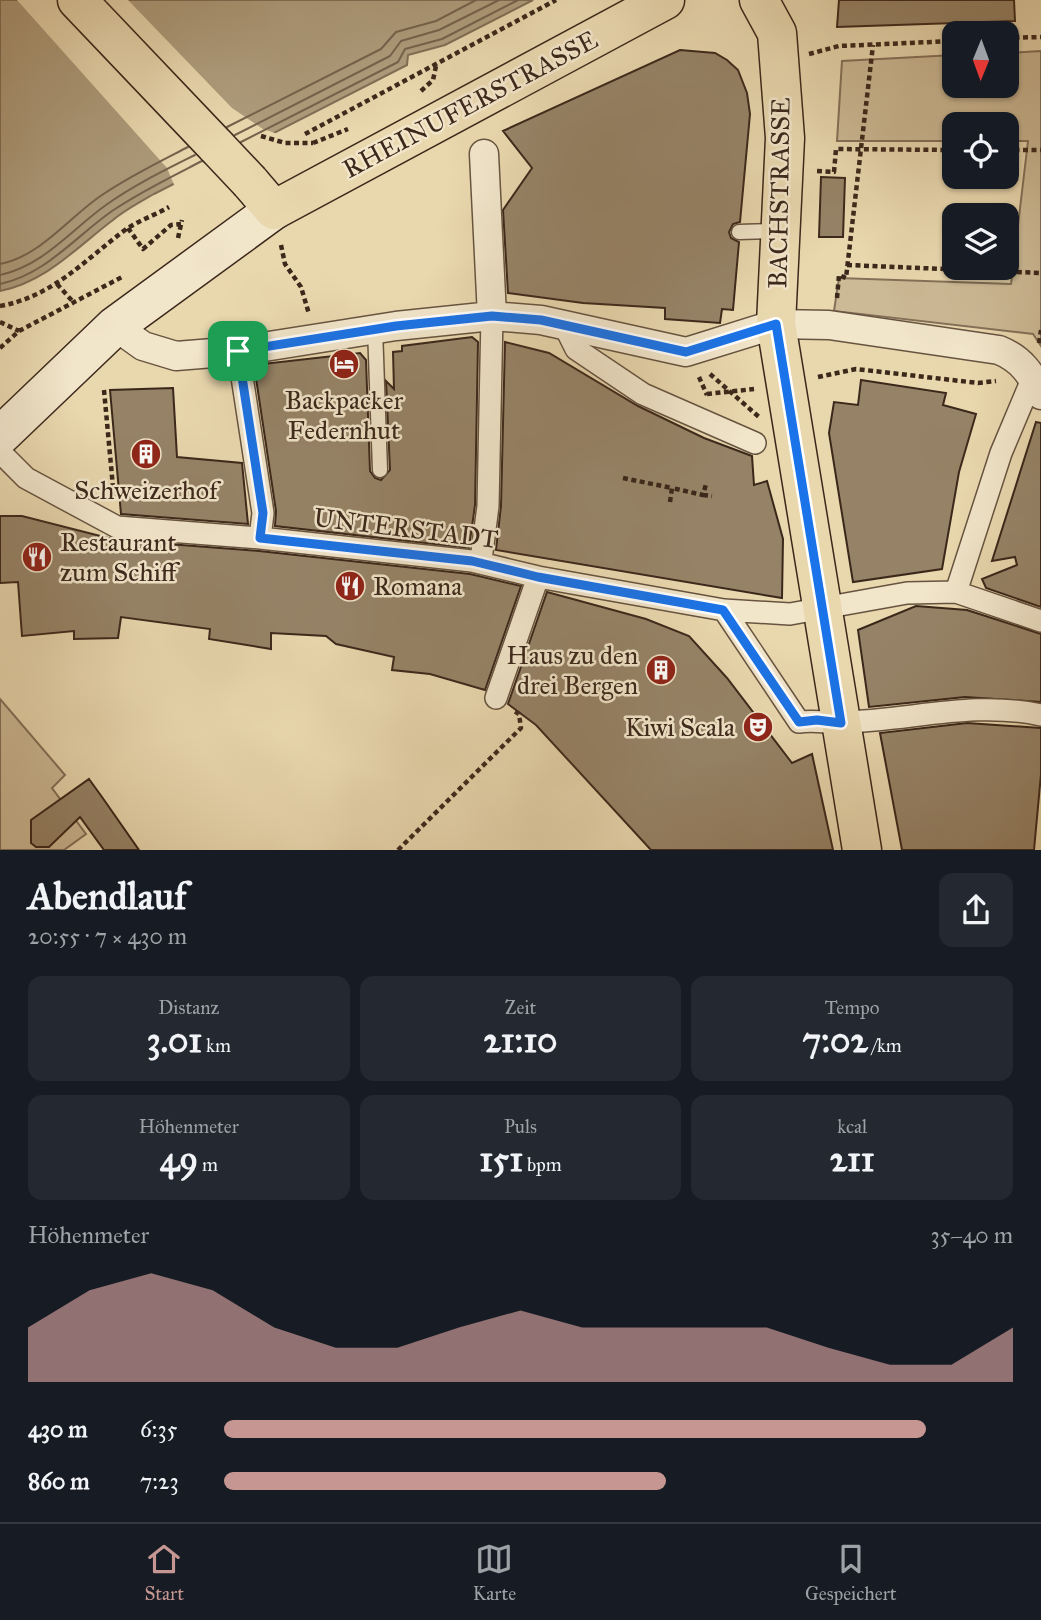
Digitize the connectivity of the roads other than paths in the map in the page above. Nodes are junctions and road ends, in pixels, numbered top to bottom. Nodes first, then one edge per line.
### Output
1 (77, 0) edge
2 (665, 0) edge
3 (759, 0) edge
4 (484, 155) dead end
5 (262, 196) junction
6 (779, 231) junction
7 (739, 232) dead end
8 (492, 316) junction
9 (776, 324) junction
10 (564, 325) junction
11 (115, 326) junction
12 (375, 328) junction
13 (238, 351) junction
14 (1037, 386) edge
15 (0, 436) edge
16 (755, 443) dead end
17 (0, 452) edge
18 (380, 470) dead end
19 (260, 538) junction
20 (472, 561) junction
21 (538, 577) junction
22 (956, 592) junction
23 (823, 609) junction
24 (723, 610) junction
25 (1041, 621) edge
26 (496, 698) road end
27 (1041, 715) edge
28 (841, 723) junction
29 (862, 850) edge

1 - 5 main road, bridge
2 - 5 main road, RHEINUFERSTRASSE
3 - 6 main road, BACHSTRASSE
4 - 8 street
5 - 11 main road
6 - 7 lane
6 - 9 main road, BACHSTRASSE
8 - 10 street
8 - 12 street
8 - 20 street
9 - 10 street
9 - 14 street
9 - 23 main road, BACHSTRASSE
10 - 16 street
11 - 13 street
11 - 15 main road
12 - 13 street
12 - 18 lane
13 - 19 street
14 - 22 street
17 - 19 street, UNTERSTADT
19 - 20 street, UNTERSTADT
20 - 21 street, UNTERSTADT
21 - 24 street, UNTERSTADT
21 - 26 street
22 - 23 street, UNTERSTADT
22 - 25 street
23 - 24 street, UNTERSTADT
23 - 28 main road, BACHSTRASSE
24 - 28 street
27 - 28 street
28 - 29 main road, BACHSTRASSE

